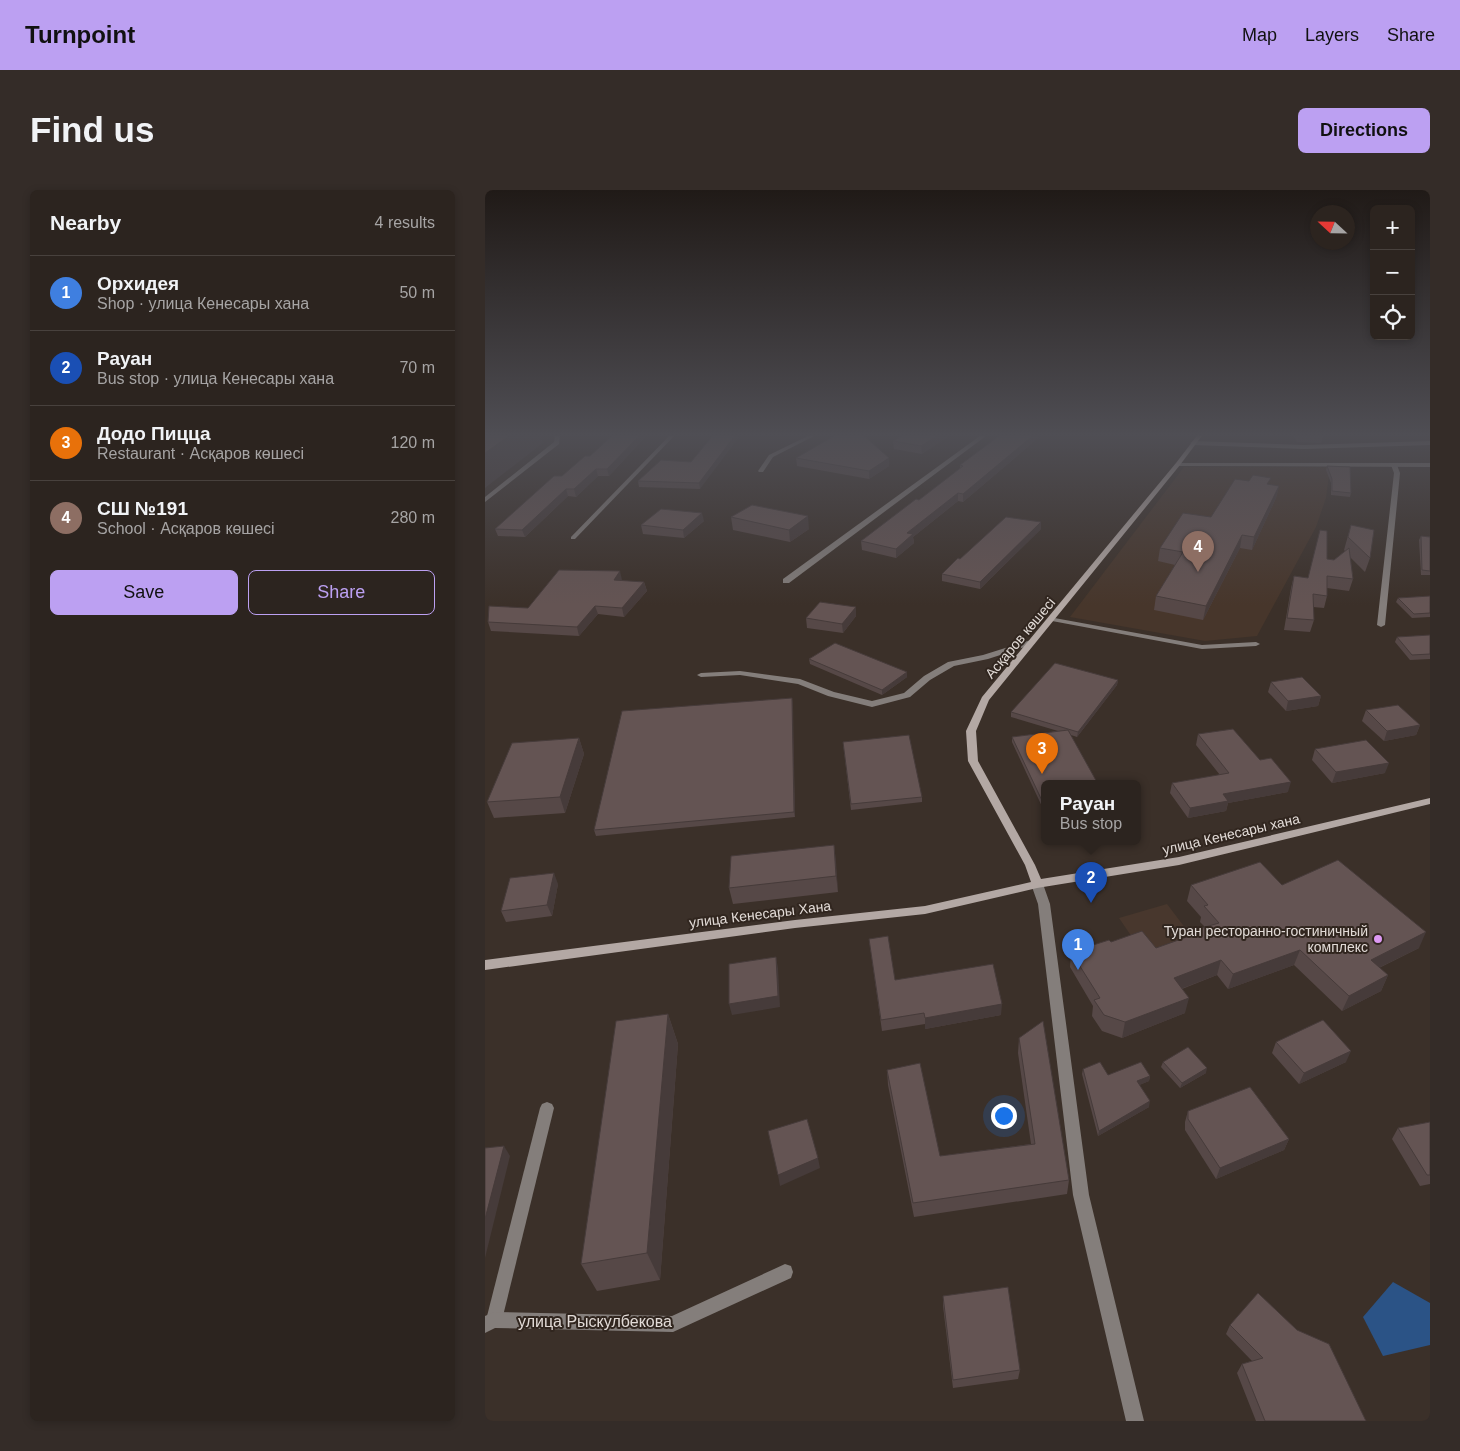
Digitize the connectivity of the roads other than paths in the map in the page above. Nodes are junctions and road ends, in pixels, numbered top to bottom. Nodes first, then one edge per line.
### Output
1 (497, 490) edge
2 (618, 490) edge
3 (908, 490) edge
4 (1157, 490) edge
5 (1395, 490) edge
6 (485, 500) edge
7 (573, 538) dead end
8 (786, 581) dead end
9 (1052, 619) junction
10 (1381, 625) dead end
11 (1031, 642) junction
12 (1256, 644) dead end
13 (701, 675) dead end
14 (1430, 801) edge
15 (1037, 884) junction
16 (485, 966) edge
17 (547, 1108) dead end
18 (785, 1272) dead end
19 (490, 1323) edge
20 (1135, 1421) edge

1 - 6 street
2 - 7 street
3 - 8 street
4 - 9 street, Асқаров көшесі
5 - 10 street
9 - 11 street, Асқаров көшесі
9 - 12 street
11 - 13 street
11 - 15 street, Асқаров көшесі
14 - 15 street, улица Кенесары хана
15 - 16 street, улица Кенесары Хана
15 - 20 street
17 - 19 street
18 - 19 street, улица Рыскулбекова

